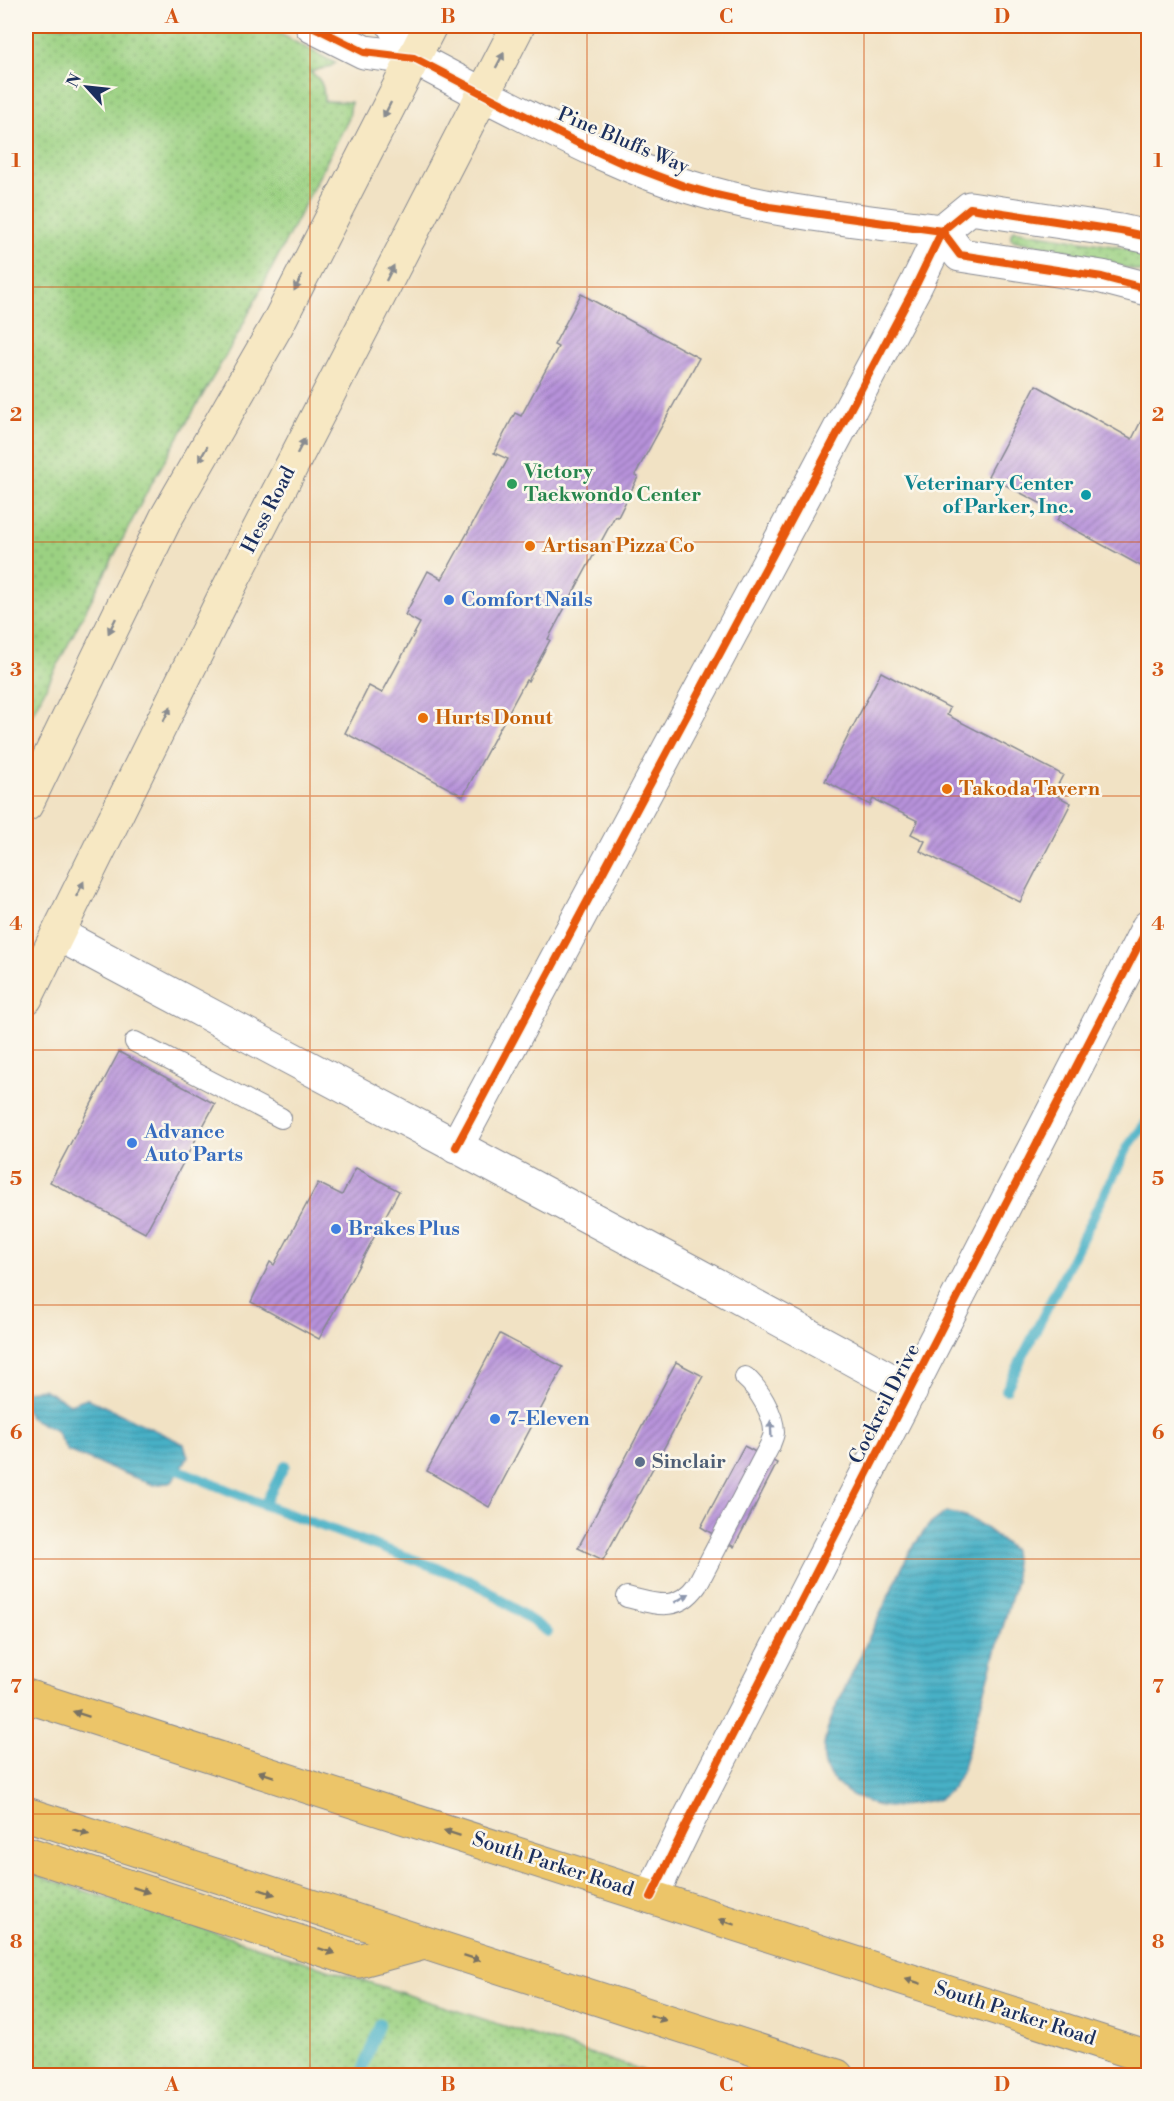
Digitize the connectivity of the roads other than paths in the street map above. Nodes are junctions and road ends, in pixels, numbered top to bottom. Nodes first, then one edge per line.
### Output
1 (312, 26) edge
2 (394, 26) edge
3 (430, 26) edge
4 (518, 26) edge
5 (414, 58) junction
6 (482, 94) junction
7 (942, 231) junction
8 (1149, 237) edge
9 (1149, 289) edge
10 (26, 805) edge
11 (1149, 927) edge
12 (58, 934) junction
13 (26, 998) edge
14 (135, 1042) dead end
15 (280, 1118) dead end
16 (456, 1147) junction
17 (745, 1377) dead end
18 (910, 1390) junction
19 (627, 1596) dead end
20 (26, 1696) edge
21 (26, 1814) edge
22 (26, 1853) edge
23 (651, 1897) junction
24 (424, 1943) junction
25 (1149, 2057) edge
26 (837, 2076) edge

1 - 5 street, Pine Bluffs Way
2 - 5 street
3 - 5 main road
6 -> 4 main road, Hess Road
5 - 6 street, Pine Bluffs Way
5 -> 10 main road
6 - 7 street, Pine Bluffs Way
12 -> 6 main road, Hess Road
7 - 8 street
7 - 9 street
7 - 16 street
11 - 18 street, Cockreil Drive
12 - 13 main road, Hess Road
12 - 16 street
14 - 15 lane
16 - 18 street
19 -> 17 lane
18 - 23 street, Cockreil Drive
23 -> 20 highway, South Parker Road
21 -> 24 highway
22 -> 24 highway
25 -> 23 highway, South Parker Road
24 -> 26 highway

